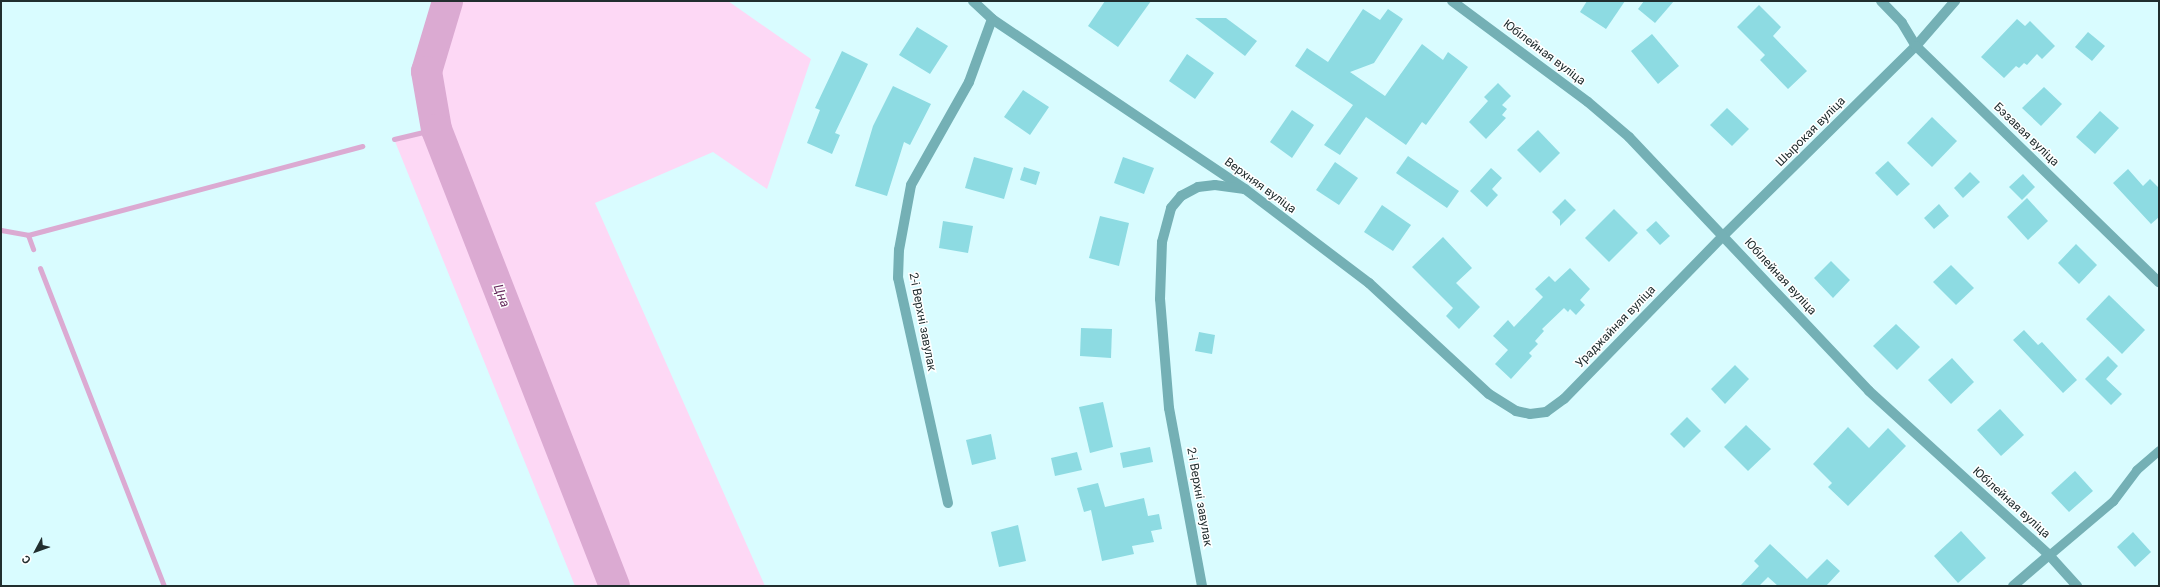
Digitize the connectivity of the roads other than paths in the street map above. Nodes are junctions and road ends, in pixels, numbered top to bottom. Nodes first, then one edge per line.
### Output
1 (974, 1) edge
2 (1452, 1) edge
3 (1881, 1) edge
4 (1955, 1) edge
5 (992, 19) junction
6 (1916, 46) junction
7 (1245, 189) junction
8 (1723, 236) junction
9 (2159, 282) edge
10 (1516, 411) joint
11 (2159, 450) edge
12 (948, 503) dead end
13 (2049, 555) junction
14 (1202, 586) edge
15 (2013, 586) edge
16 (2077, 586) edge

1 - 5 street, Верхняя вуліца
2 - 8 street, Юбілейная вуліца
3 - 6 street, Бэзавая вуліца
4 - 6 street, Шырокая вуліца
5 - 7 street, Верхняя вуліца
5 - 12 street, 2-і Верхні завулак
6 - 8 street, Шырокая вуліца
6 - 9 street, Бэзавая вуліца
7 - 10 street, Верхняя вуліца
7 - 14 street, 2-і Верхні завулак
8 - 10 street, Ураджайная вуліца
8 - 13 street, Юбілейная вуліца
11 - 13 lane
13 - 15 street
13 - 16 street, Юбілейная вуліца

